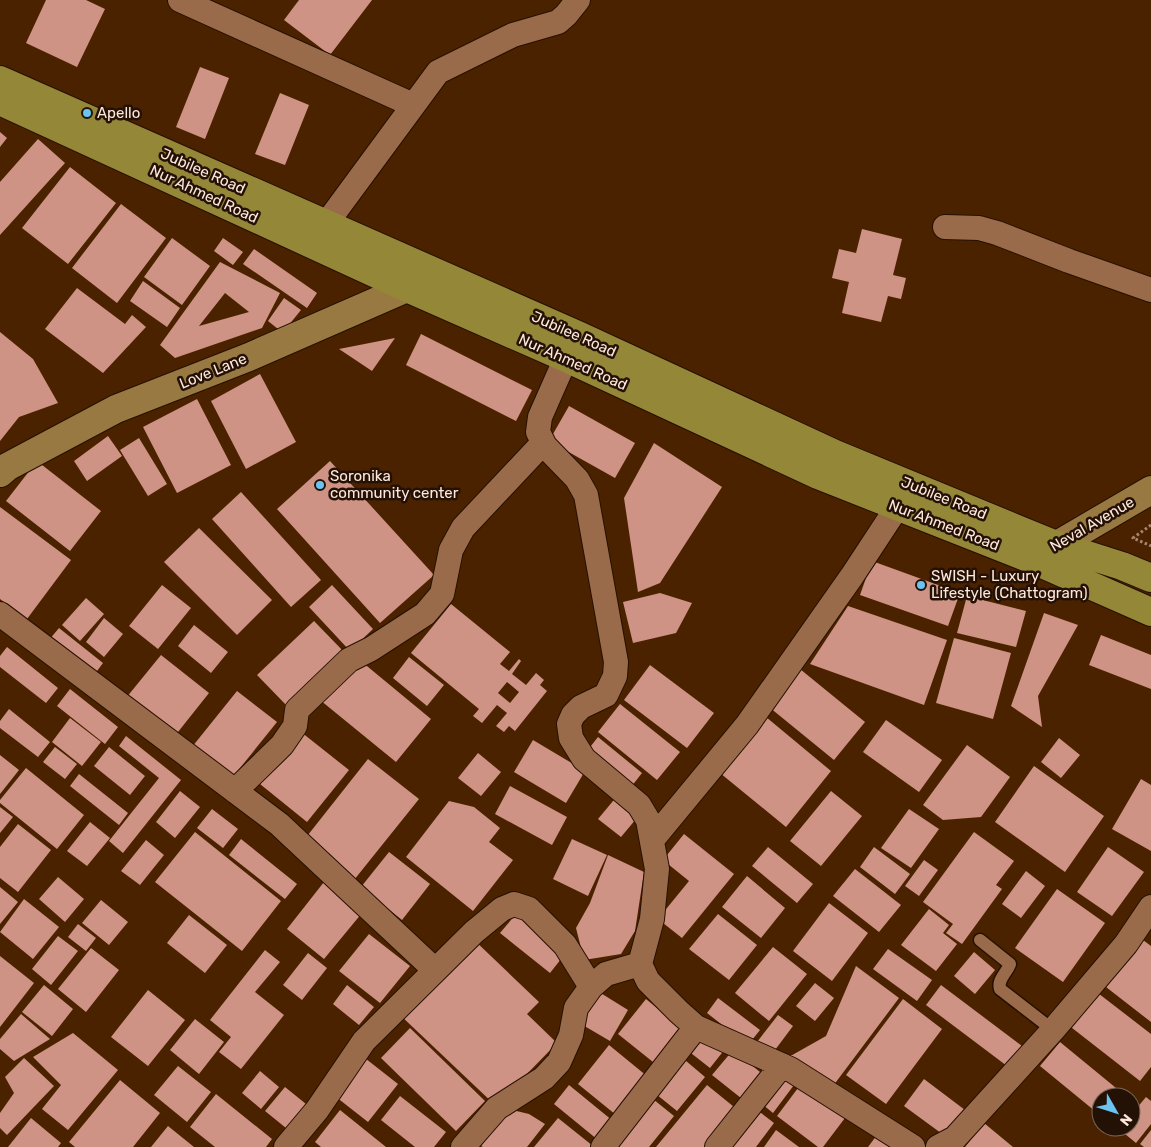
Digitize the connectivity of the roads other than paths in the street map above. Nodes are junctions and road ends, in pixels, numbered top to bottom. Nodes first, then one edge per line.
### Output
1 (180, 0) edge
2 (578, 0) edge
3 (0, 80) edge
4 (0, 101) edge
5 (413, 106) junction
6 (326, 224) junction
7 (946, 227) dead end
8 (412, 277) junction
9 (1151, 290) edge
10 (566, 358) junction
11 (543, 443) junction
12 (0, 473) edge
13 (1151, 490) edge
14 (898, 506) junction
15 (1056, 545) junction
16 (1033, 560) junction
17 (1151, 578) edge
18 (1151, 612) edge
19 (0, 614) edge
20 (235, 791) junction
21 (652, 840) junction
22 (1151, 907) edge
23 (980, 940) dead end
24 (640, 964) junction
25 (435, 970) junction
26 (591, 987) junction
27 (696, 1027) junction
28 (1053, 1030) junction
29 (782, 1065) junction
30 (286, 1147) edge
31 (463, 1147) edge
32 (602, 1147) edge
33 (717, 1147) edge
34 (913, 1147) edge
35 (938, 1147) edge

1 - 5 street
2 - 5 street
3 - 6 main road, Jubilee Road
4 - 8 main road, Nur Ahmed Road
5 - 6 street
6 - 8 main road, Jubilee Road
7 - 9 street
8 - 10 main road, Nur Ahmed Road
8 - 12 main road, Love Lane
8 - 15 main road, Jubilee Road
10 - 11 street
10 - 14 main road, Nur Ahmed Road
11 - 20 street
11 - 21 street
13 - 15 main road, Neval Avenue
14 - 16 main road, Nur Ahmed Road
14 - 21 street
15 - 16 main road, Neval Avenue
15 - 17 main road, Jubilee Road
16 - 18 main road, Nur Ahmed Road
19 - 20 street
20 - 25 street
21 - 24 street
22 - 28 street
23 - 28 lane
24 - 26 street
24 - 27 street
25 - 26 street
25 - 30 street
26 - 31 street
27 - 29 street
27 - 32 street
28 - 35 street
29 - 33 street
29 - 34 street

